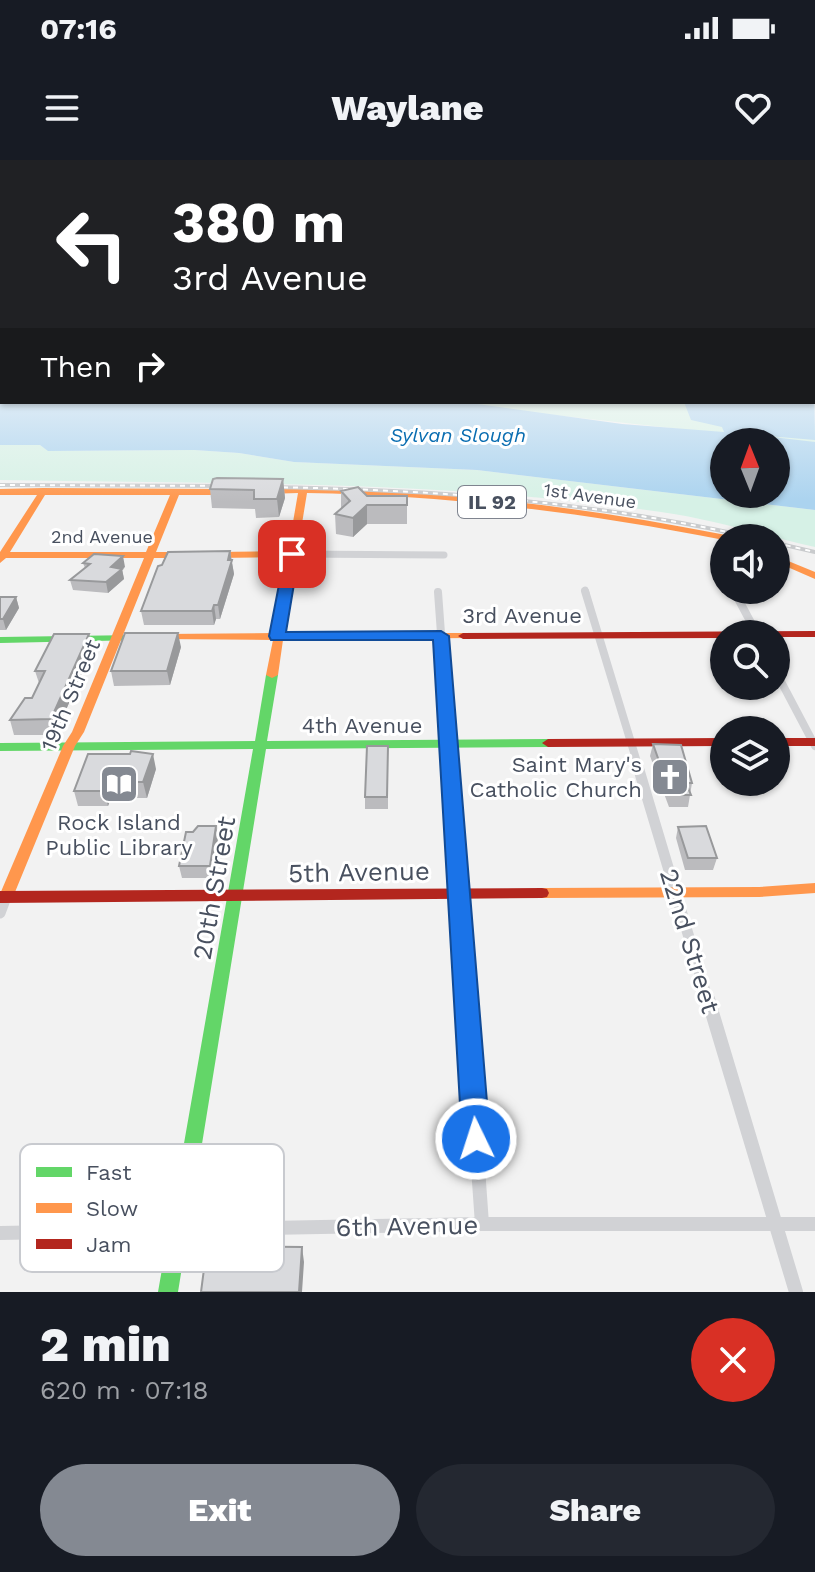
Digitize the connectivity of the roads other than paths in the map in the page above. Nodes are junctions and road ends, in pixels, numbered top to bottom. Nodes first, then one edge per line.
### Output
1 (43, 491) junction
2 (176, 491) junction
3 (0, 492) edge
4 (243, 492) edge
5 (303, 493) junction
6 (710, 535) edge
7 (710, 541) edge
8 (292, 554) junction
9 (149, 555) junction
10 (444, 555) dead end
11 (1, 556) edge
12 (790, 559) edge
13 (790, 564) edge
14 (814, 572) edge
15 (585, 590) dead end
16 (438, 592) dead end
17 (710, 634) edge
18 (790, 634) edge
19 (815, 634) edge
20 (598, 635) junction
21 (277, 636) junction
22 (441, 636) junction
23 (116, 638) junction
24 (0, 640) edge
25 (790, 698) edge
26 (710, 742) edge
27 (790, 742) edge
28 (630, 743) junction
29 (814, 743) edge
30 (448, 744) junction
31 (259, 745) junction
32 (69, 746) junction
33 (0, 747) edge
34 (815, 888) edge
35 (675, 892) junction
36 (459, 893) junction
37 (234, 896) junction
38 (3, 897) edge
39 (0, 913) edge
40 (192, 1144) edge
41 (482, 1224) junction
42 (776, 1224) junction
43 (815, 1224) edge
44 (284, 1228) edge
45 (0, 1233) edge
46 (20, 1233) edge
47 (171, 1272) edge
48 (168, 1292) edge
49 (796, 1292) edge

1 - 2 street
1 - 3 street
1 - 11 street
2 - 4 street
2 - 9 street, 19th Street
5 - 6 street, 1st Avenue / IL 92
5 - 7 street, 1st Avenue / IL 92
5 - 8 street, 20th Street
8 - 9 street, 2nd Avenue
8 - 10 street, 2nd Avenue
8 - 21 street, 20th Street
9 - 11 street, 2nd Avenue
9 - 23 street, 19th Street
12 - 14 street
13 - 14 street
15 - 20 street, 22nd Street
16 - 22 street
17 - 20 street, 3rd Avenue
18 - 19 street, 3rd Avenue
20 - 22 street, 3rd Avenue
20 - 28 street, 22nd Street
21 - 22 street, 3rd Avenue
21 - 23 street, 3rd Avenue
21 - 31 street, 20th Street
22 - 30 street
23 - 24 street, 3rd Avenue
23 - 32 street, 19th Street
25 - 29 street
26 - 28 street, 4th Avenue
27 - 29 street
28 - 30 street, 4th Avenue
28 - 35 street, 22nd Street
30 - 31 street, 4th Avenue
30 - 36 street
31 - 32 street, 4th Avenue
31 - 37 street, 20th Street
32 - 33 street, 4th Avenue
32 - 38 street, 19th Street
34 - 35 street, 5th Avenue
35 - 36 street, 5th Avenue
35 - 42 street, 22nd Street
36 - 37 street, 5th Avenue
36 - 41 street
37 - 38 street, 5th Avenue
37 - 40 street, 20th Street
38 - 39 street, 19th Street
41 - 42 street, 6th Avenue
41 - 44 street, 6th Avenue
42 - 43 street, 6th Avenue
42 - 49 street, 22nd Street
45 - 46 street, 6th Avenue
47 - 48 street, 20th Street

